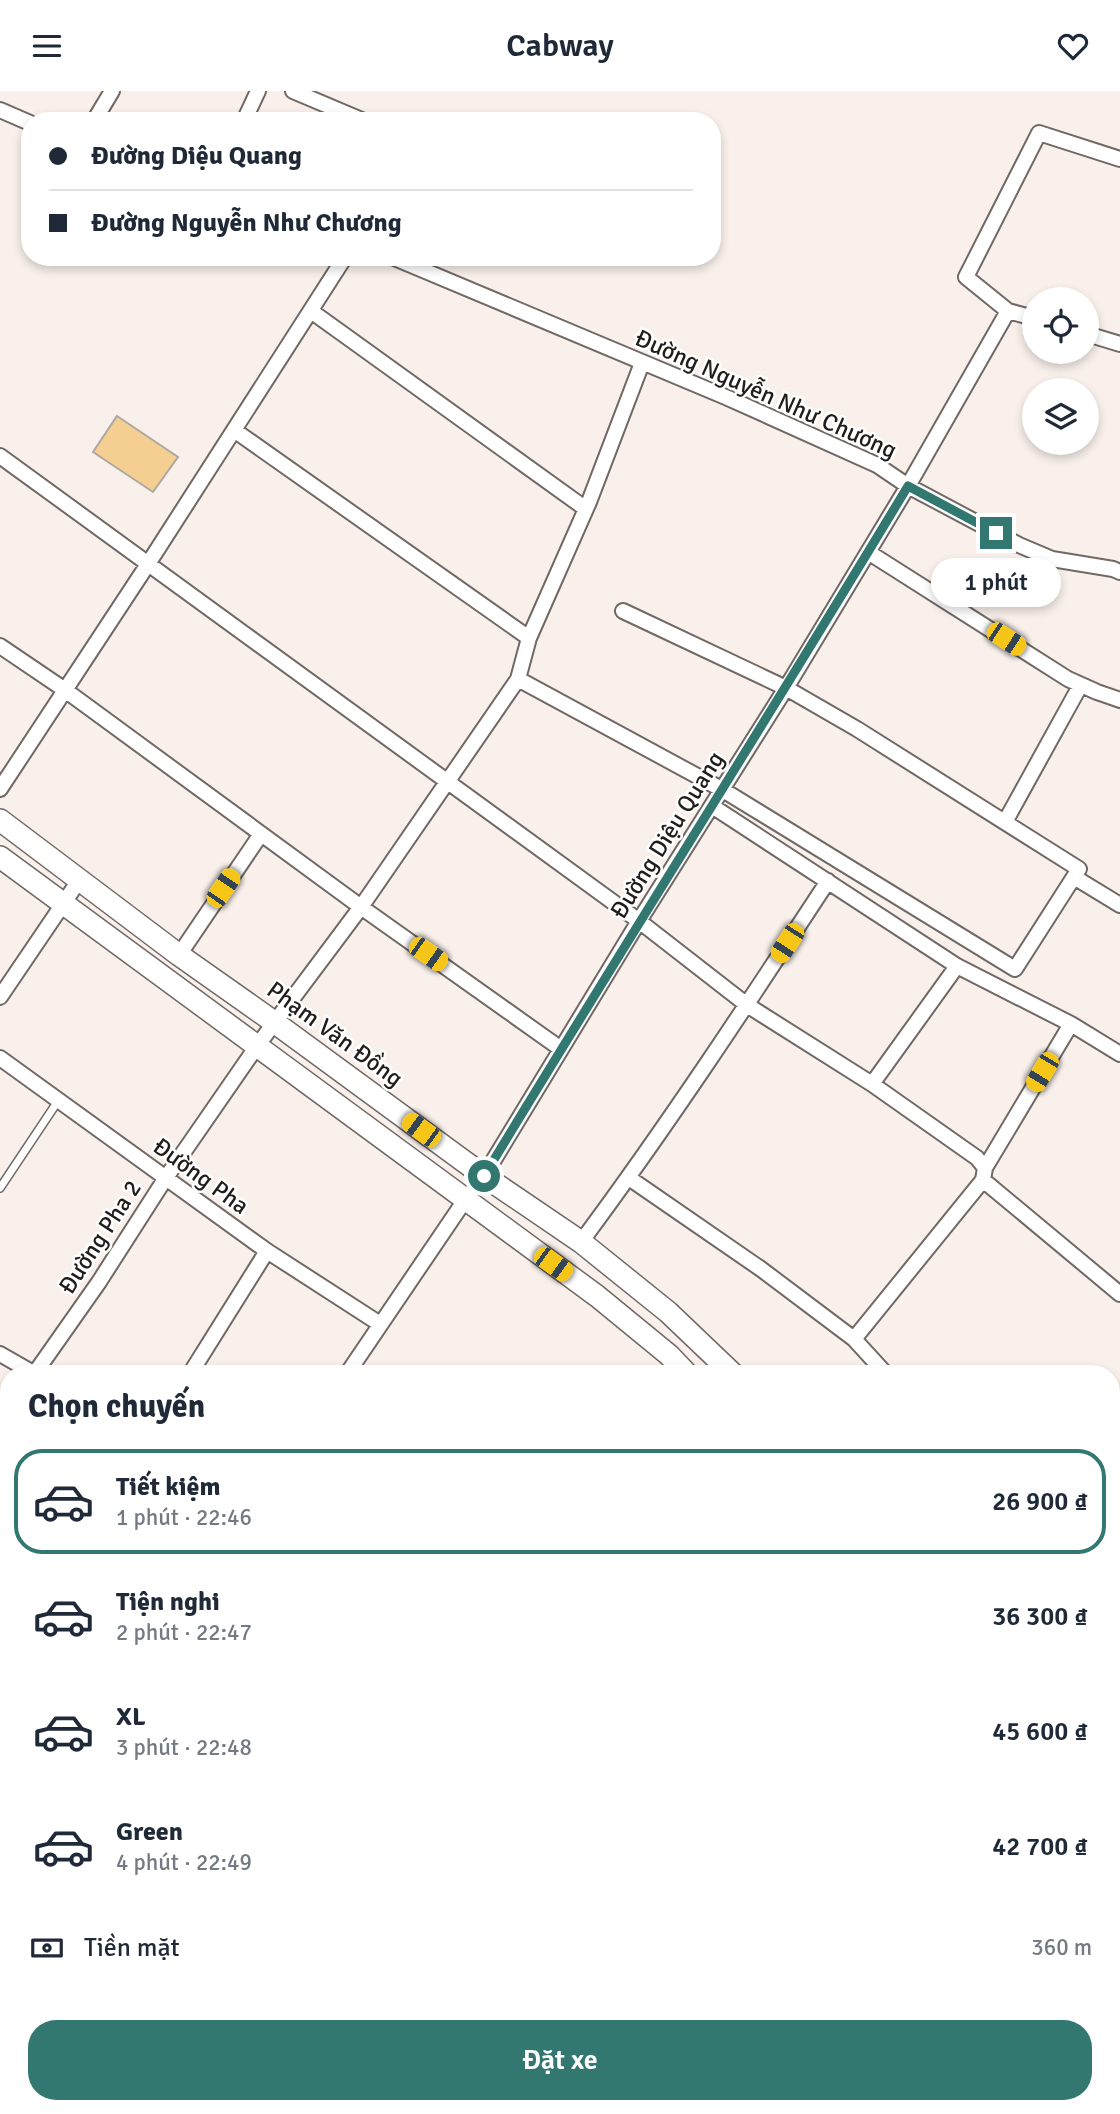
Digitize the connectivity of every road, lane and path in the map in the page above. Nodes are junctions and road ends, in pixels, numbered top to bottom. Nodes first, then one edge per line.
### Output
1 (112, 91) edge
2 (257, 91) edge
3 (293, 91) edge
4 (0, 110) edge
5 (99, 112) edge
6 (248, 112) edge
7 (343, 112) edge
8 (21, 119) edge
9 (1120, 159) edge
10 (339, 266) edge
11 (413, 266) edge
12 (1008, 310) junction
13 (311, 311) junction
14 (1022, 314) edge
15 (1099, 338) edge
16 (1120, 344) edge
17 (642, 363) junction
18 (234, 430) junction
19 (0, 456) edge
20 (908, 486) junction
21 (586, 509) junction
22 (868, 552) junction
23 (148, 564) junction
24 (1120, 572) edge
25 (623, 611) dead end
26 (529, 638) junction
27 (0, 646) edge
28 (518, 679) junction
29 (1080, 686) junction
30 (786, 688) junction
31 (65, 690) junction
32 (1120, 700) edge
33 (447, 782) junction
34 (0, 789) edge
35 (723, 790) junction
36 (712, 806) junction
37 (0, 820) edge
38 (1005, 823) junction
39 (261, 834) junction
40 (0, 857) edge
41 (1074, 877) junction
42 (80, 879) junction
43 (828, 881) junction
44 (64, 904) junction
45 (1120, 905) edge
46 (361, 907) junction
47 (639, 921) junction
48 (179, 954) junction
49 (957, 966) junction
50 (0, 997) edge
51 (747, 1005) junction
52 (274, 1022) junction
53 (1071, 1024) junction
54 (257, 1046) junction
55 (561, 1049) junction
56 (1120, 1054) edge
57 (0, 1058) edge
58 (873, 1084) junction
59 (58, 1101) junction
60 (984, 1174) junction
61 (484, 1176) junction
62 (629, 1178) junction
63 (165, 1179) junction
64 (0, 1188) edge
65 (465, 1200) junction
66 (581, 1242) junction
67 (267, 1251) junction
68 (1120, 1294) edge
69 (380, 1324) junction
70 (854, 1339) junction
71 (0, 1354) edge
72 (20, 1365) edge
73 (41, 1365) edge
74 (196, 1365) edge
75 (353, 1365) edge
76 (678, 1365) edge
77 (724, 1365) edge
78 (878, 1365) edge

1 - 5 street
2 - 6 street
3 - 7 street
4 - 8 street
9 - 12 street
10 - 13 street
11 - 17 street, Đường Nguyễn Như Chương
12 - 14 street
12 - 20 street, Đường Diệu Quang
13 - 18 street
13 - 21 street
15 - 16 street
17 - 20 street, Đường Nguyễn Như Chương
17 - 21 street, Đường Pha 2
18 - 23 street
18 - 26 street
19 - 23 street
20 - 22 street, Đường Diệu Quang
20 - 24 street, Đường Nguyễn Như Chương
21 - 26 street, Đường Pha 2
22 - 29 street
22 - 30 street, Đường Diệu Quang
23 - 31 street
23 - 33 street
25 - 30 street
26 - 28 street, Đường Pha 2
27 - 31 street
28 - 33 street, Đường Pha 2
28 - 35 street
29 - 32 street
29 - 38 street
30 - 35 street, Đường Diệu Quang
30 - 38 street
31 - 34 street
31 - 39 street
33 - 46 street, Đường Pha 2
33 - 47 street
35 - 36 street, Đường Diệu Quang
35 - 41 street
36 - 43 street
36 - 47 street, Đường Diệu Quang
37 - 42 main road, Phạm Văn Đồng
38 - 41 street
39 - 46 street
39 - 48 street
40 - 44 main road
41 - 45 street
42 - 44 street
42 - 48 main road, Phạm Văn Đồng
43 - 49 street
43 - 51 street
44 - 50 street
44 - 54 main road
46 - 52 street, Đường Pha 2
46 - 55 street
47 - 51 street
47 - 55 street, Đường Diệu Quang
48 - 52 main road, Phạm Văn Đồng
49 - 53 street
49 - 58 street
51 - 58 street
51 - 62 street
52 - 54 street, Đường Pha 2
52 - 61 main road, Phạm Văn Đồng
53 - 56 street
53 - 60 street
54 - 63 street, Đường Pha 2
54 - 65 main road
55 - 61 street, Đường Diệu Quang
57 - 59 street, Đường Pha
58 - 60 street
59 - 63 street, Đường Pha
59 - 64 lane
60 - 68 street
60 - 70 street
61 - 65 street, Đường Diệu Quang
61 - 66 main road, Phạm Văn Đồng
62 - 66 street
62 - 70 street
63 - 67 street, Đường Pha
63 - 73 street, Đường Pha 2
65 - 69 street, Đường Diệu Quang
65 - 76 main road
66 - 77 main road, Phạm Văn Đồng
67 - 69 street, Đường Pha
67 - 74 street
69 - 75 street, Đường Diệu Quang
70 - 78 street
71 - 72 street

